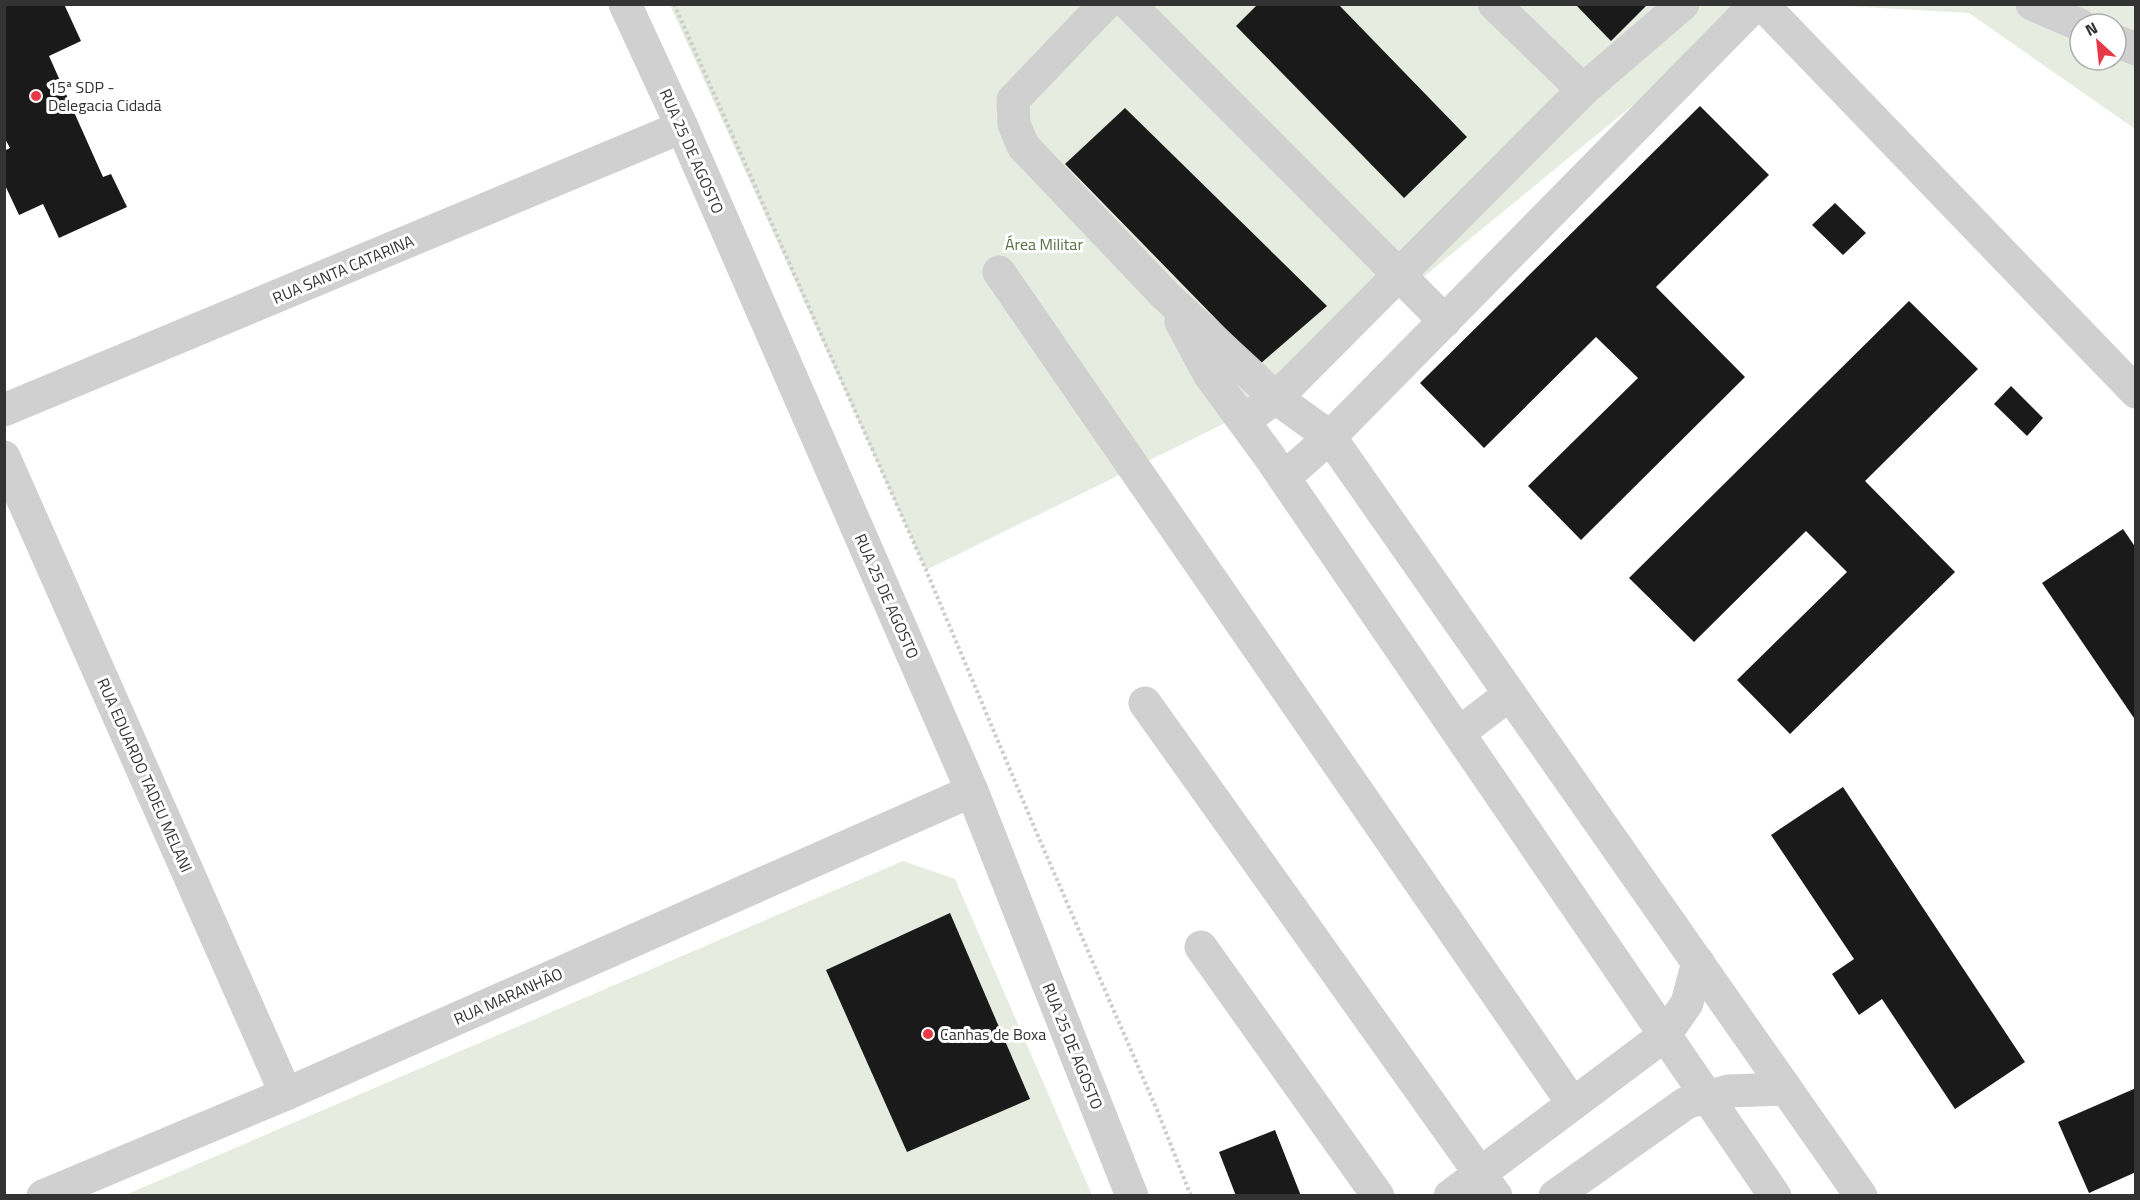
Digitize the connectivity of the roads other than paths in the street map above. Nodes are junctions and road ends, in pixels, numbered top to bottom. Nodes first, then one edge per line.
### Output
1 (625, 4) edge
2 (1105, 4) edge
3 (1129, 4) edge
4 (1494, 4) edge
5 (1683, 4) edge
6 (1756, 4) edge
7 (1762, 4) edge
8 (2032, 4) edge
9 (2068, 20) edge
10 (1583, 90) junction
11 (682, 127) junction
12 (999, 272) dead end
13 (1399, 275) junction
14 (1165, 295) junction
15 (1445, 321) junction
16 (2136, 392) edge
17 (1276, 398) junction
18 (4, 410) edge
19 (1244, 421) junction
20 (1330, 437) junction
21 (4, 457) edge
22 (1284, 478) junction
23 (1510, 694) junction
24 (1145, 704) dead end
25 (1459, 733) junction
26 (972, 791) junction
27 (1201, 947) dead end
28 (1698, 962) junction
29 (1665, 1035) junction
30 (1786, 1089) junction
31 (286, 1094) junction
32 (1708, 1097) junction
33 (1573, 1104) junction
34 (1488, 1184) edge
35 (43, 1196) edge
36 (1132, 1196) edge
37 (1378, 1196) edge
38 (1450, 1196) edge
39 (1555, 1196) edge
40 (1775, 1196) edge
41 (1861, 1196) edge

1 - 11 street, RUA 25 DE AGOSTO
2 - 14 street
3 - 13 street
4 - 10 street
5 - 10 street
6 - 15 street
7 - 16 street
8 - 9 street
10 - 13 street
11 - 18 street, RUA SANTA CATARINA
11 - 26 street, RUA 25 DE AGOSTO
12 - 33 street
13 - 15 street
13 - 17 street
14 - 17 street
14 - 19 street
15 - 20 street
17 - 19 street
17 - 20 street
19 - 22 street
20 - 22 street
20 - 23 street
21 - 31 street, RUA EDUARDO TADEU MELANI
22 - 25 street
23 - 25 street
23 - 28 street
24 - 34 street
25 - 29 street
26 - 31 street, RUA MARANHÃO
26 - 36 street, RUA 25 DE AGOSTO
27 - 37 street
28 - 29 street
28 - 30 street
29 - 32 street
29 - 33 street
30 - 32 street
30 - 41 street
31 - 35 street, RUA MARANHÃO
32 - 39 street
32 - 40 street
33 - 34 street
34 - 38 street

